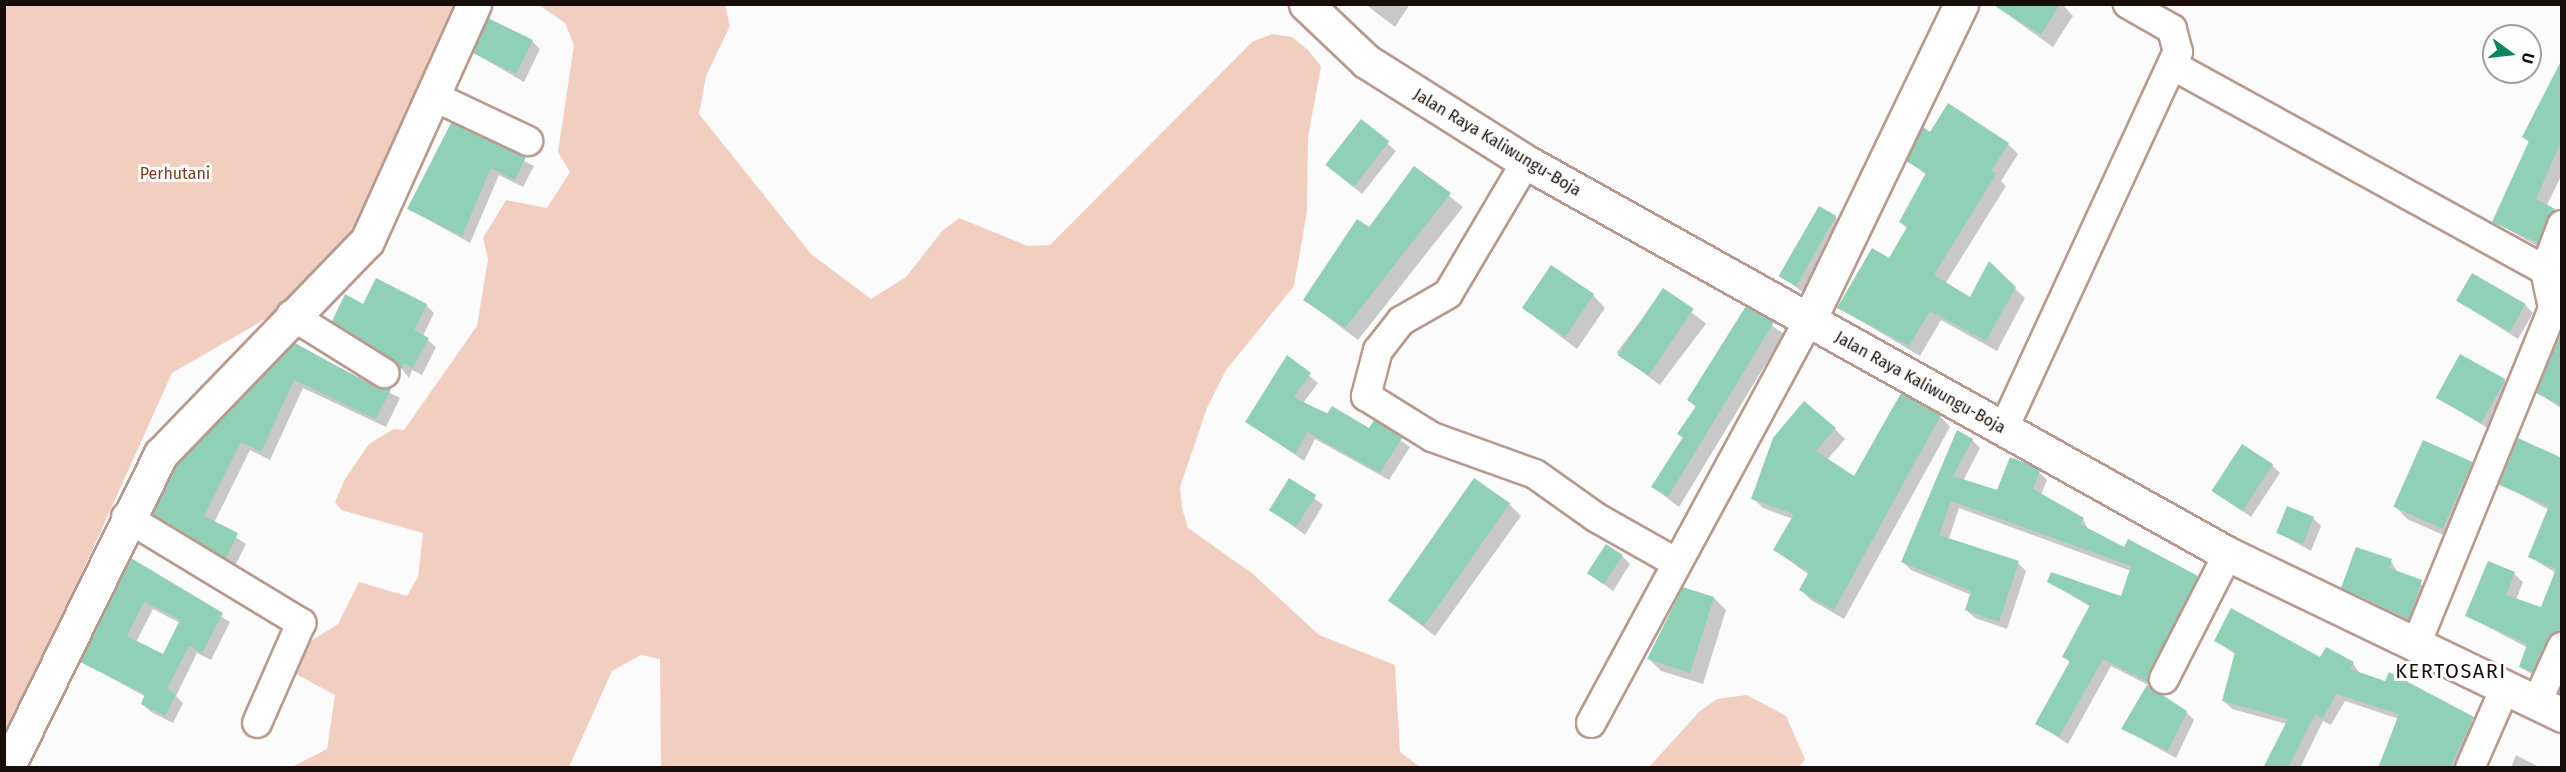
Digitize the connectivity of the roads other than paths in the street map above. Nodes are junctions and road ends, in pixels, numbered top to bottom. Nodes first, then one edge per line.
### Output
1 (474, 4) edge
2 (1306, 4) edge
3 (1961, 4) edge
4 (2128, 4) edge
5 (2172, 65) junction
6 (435, 97) junction
7 (528, 141) dead end
8 (1526, 162) junction
9 (2562, 225) edge
10 (2545, 270) junction
11 (2557, 310) edge
12 (291, 315) junction
13 (1809, 320) junction
14 (384, 373) dead end
15 (2003, 430) junction
16 (126, 517) junction
17 (2228, 554) junction
18 (1675, 562) junction
19 (2415, 647) junction
20 (2562, 647) edge
21 (2164, 679) dead end
22 (2504, 690) junction
23 (2549, 710) edge
24 (257, 723) dead end
25 (1591, 723) dead end
26 (7, 768) edge
27 (2470, 768) edge

1 - 6 main road
2 - 8 main road, Jalan Raya Kaliwungu-Boja
3 - 13 main road
4 - 5 street
5 - 10 street
5 - 15 street
6 - 7 street
6 - 12 main road
8 - 13 main road, Jalan Raya Kaliwungu-Boja
8 - 18 street
9 - 10 street
10 - 11 street
11 - 19 street
12 - 14 street
12 - 16 main road
13 - 15 main road, Jalan Raya Kaliwungu-Boja
13 - 18 street
15 - 17 main road, Jalan Raya Kaliwungu-Boja
16 - 24 street
16 - 26 main road
17 - 19 main road, Jalan Raya Kaliwungu-Boja
17 - 21 street
18 - 25 street
19 - 22 main road, Jalan Raya Kaliwungu-Boja
20 - 23 street
22 - 23 main road, Jalan Raya Kaliwungu-Boja
22 - 27 street

